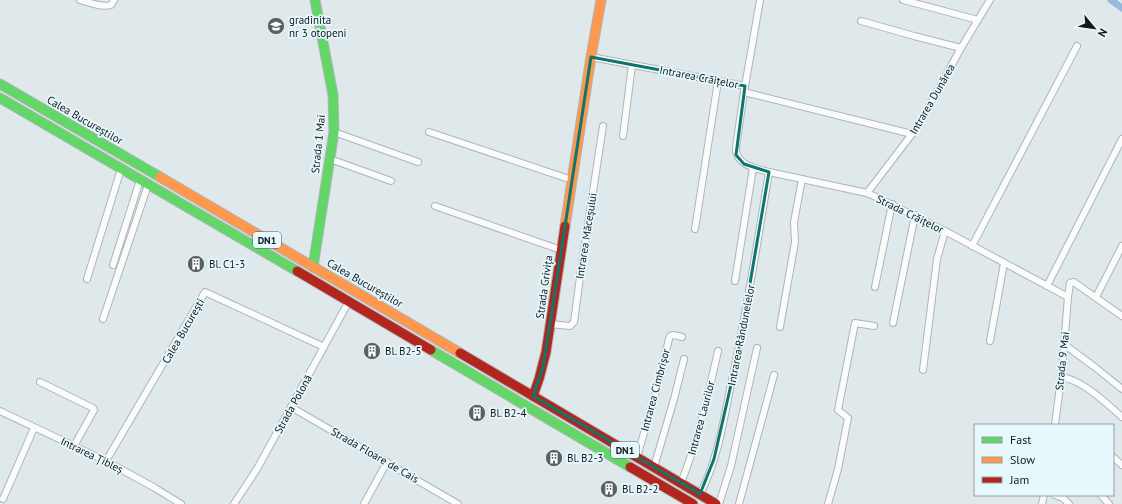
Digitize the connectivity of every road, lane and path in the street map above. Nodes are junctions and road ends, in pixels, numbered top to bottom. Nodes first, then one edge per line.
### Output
1 (80, 0) edge
2 (114, 0) edge
3 (315, 0) edge
4 (601, 0) edge
5 (760, 0) edge
6 (903, 0) edge
7 (990, 0) edge
8 (978, 20) junction
9 (861, 21) dead end
10 (1077, 46) dead end
11 (961, 48) junction
12 (591, 57) junction
13 (632, 65) junction
14 (718, 81) junction
15 (0, 84) edge
16 (744, 89) junction
17 (0, 98) edge
18 (603, 126) dead end
19 (334, 132) junction
20 (429, 132) dead end
21 (912, 134) junction
22 (623, 136) dead end
23 (1122, 139) edge
24 (330, 159) junction
25 (418, 162) dead end
26 (753, 168) junction
27 (121, 169) junction
28 (769, 172) junction
29 (572, 180) junction
30 (802, 180) junction
31 (391, 181) dead end
32 (144, 182) junction
33 (867, 193) junction
34 (892, 204) junction
35 (435, 206) dead end
36 (915, 215) junction
37 (695, 229) dead end
38 (945, 231) junction
39 (972, 246) junction
40 (1122, 246) edge
41 (561, 250) junction
42 (1004, 263) junction
43 (113, 265) dead end
44 (312, 267) junction
45 (87, 279) dead end
46 (735, 281) dead end
47 (1047, 286) junction
48 (875, 287) dead end
49 (1068, 297) junction
50 (1096, 297) junction
51 (349, 301) junction
52 (1122, 316) edge
53 (103, 319) dead end
54 (893, 323) dead end
55 (550, 324) junction
56 (874, 326) dead end
57 (780, 327) dead end
58 (682, 337) dead end
59 (990, 341) dead end
60 (1065, 346) junction
61 (324, 347) junction
62 (757, 348) dead end
63 (718, 351) dead end
64 (684, 359) dead end
65 (923, 370) dead end
66 (774, 375) dead end
67 (1061, 377) junction
68 (40, 382) dead end
69 (1122, 389) edge
70 (533, 396) junction
71 (291, 406) junction
72 (0, 411) edge
73 (1122, 417) edge
74 (1055, 424) edge
75 (34, 428) junction
76 (74, 446) junction
77 (637, 457) junction
78 (1114, 458) edge
79 (106, 461) junction
80 (387, 462) junction
81 (1122, 465) edge
82 (654, 467) junction
83 (681, 483) junction
84 (700, 494) junction
85 (1058, 496) edge
86 (1101, 496) edge
87 (2, 499) dead end
88 (454, 503) edge
89 (180, 504) edge
90 (234, 504) edge
91 (364, 504) edge
92 (693, 504) edge
93 (718, 504) edge
94 (739, 504) edge
95 (828, 504) edge
96 (1070, 504) edge
97 (1109, 504) edge

1 - 2 street
3 - 19 main road, Strada 1 Mai
4 - 12 main road, Strada Grivița
5 - 16 street, Intrarea Crăițelor
6 - 8 street
7 - 8 street, Intrarea Dunărea
8 - 11 street, Intrarea Dunărea
9 - 11 street
10 - 39 street
11 - 21 street, Intrarea Dunărea
12 - 13 street, Intrarea Crăițelor
12 - 29 main road, Strada Grivița
13 - 14 street, Intrarea Crăițelor
13 - 22 street
14 - 16 street, Intrarea Crăițelor
14 - 37 street
15 - 44 main road, Calea Bucureștilor / DN1
16 - 21 street
16 - 26 street, Strada Crăițelor
17 - 27 main road, DN1
18 - 55 street, Intrarea Măceșului
19 - 24 main road, Strada 1 Mai
19 - 25 street
20 - 29 street
21 - 33 street, Intrarea Dunărea
23 - 47 street
24 - 31 street
24 - 44 main road, Strada 1 Mai
26 - 28 street, Strada Crăițelor
26 - 46 street
27 - 32 main road, DN1
27 - 45 street
28 - 30 street, Strada Crăițelor
28 - 84 street, Intrarea Rândunelelor
29 - 41 main road, Strada Grivița
30 - 33 street, Strada Crăițelor
30 - 57 street
32 - 43 street
32 - 51 main road, DN1
32 - 53 street
33 - 34 street, Strada Crăițelor
34 - 36 street, Strada Crăițelor
34 - 48 street
35 - 41 street
36 - 38 street, Strada Crăițelor
36 - 54 street
38 - 39 street, Strada Crăițelor
38 - 65 street
39 - 42 street, Strada Crăițelor
40 - 50 street
41 - 55 main road, Strada Grivița
42 - 47 street, Strada Crăițelor
42 - 59 street
44 - 70 main road, Calea Bucureștilor / DN1
47 - 49 street, Strada Crăițelor
49 - 50 street
49 - 60 street, Strada 9 Mai
50 - 52 street
51 - 61 street, Strada Polonă
51 - 92 main road, DN1
55 - 70 main road, Strada Grivița
56 - 95 street
58 - 77 street, Intrarea Cimbrișor
60 - 67 street, Strada 9 Mai
60 - 69 street
61 - 71 street, Strada Polonă
61 - 79 street, Calea București
62 - 93 street
63 - 83 street, Intrarea Laurilor
64 - 82 street
66 - 94 street
67 - 73 street
67 - 74 street, Strada 9 Mai
68 - 76 street
70 - 77 main road, Calea Bucureștilor / DN1
71 - 80 street, Strada Floare de Cais
71 - 90 street, Strada Polonă
72 - 75 street, Intrarea Țibleș
75 - 76 street, Intrarea Țibleș
75 - 87 street
76 - 79 street, Intrarea Țibleș
77 - 82 main road, Calea Bucureștilor / DN1
78 - 81 street
79 - 89 street, Intrarea Țibleș
80 - 88 street, Strada Floare de Cais
80 - 91 street
82 - 83 main road, Calea Bucureștilor / DN1
83 - 84 main road, Calea Bucureștilor / DN1
84 - 93 main road, Calea Bucureștilor / DN1
85 - 96 street
86 - 97 street

